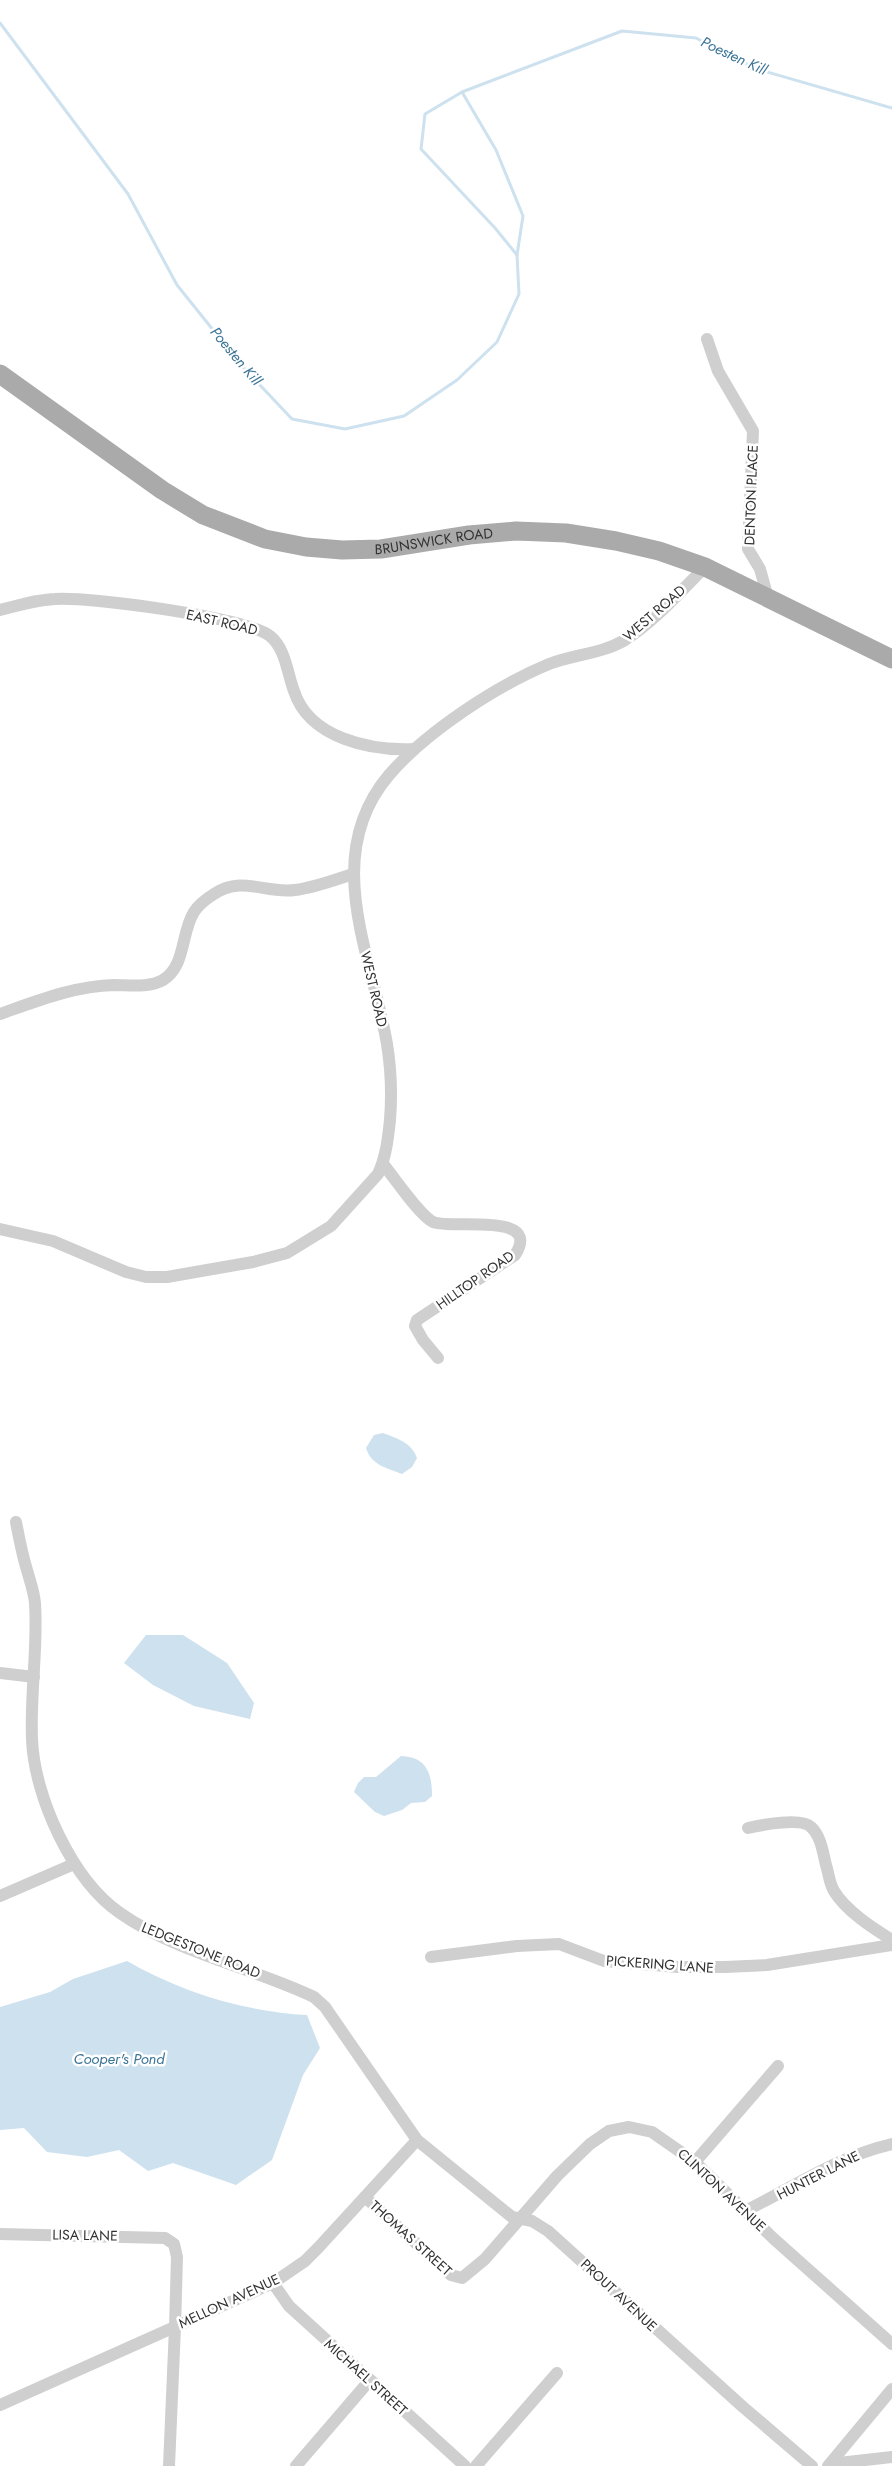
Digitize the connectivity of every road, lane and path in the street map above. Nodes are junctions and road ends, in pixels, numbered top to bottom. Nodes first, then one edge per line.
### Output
1 (707, 338) dead end
2 (0, 374) edge
3 (705, 567) junction
4 (768, 598) junction
5 (0, 610) edge
6 (892, 659) edge
7 (414, 749) junction
8 (354, 874) junction
9 (0, 1014) edge
10 (383, 1164) junction
11 (0, 1229) edge
12 (438, 1358) dead end
13 (16, 1522) dead end
14 (0, 1673) edge
15 (34, 1677) junction
16 (748, 1828) dead end
17 (74, 1864) junction
18 (0, 1896) edge
19 (892, 1940) edge
20 (892, 1945) edge
21 (431, 1957) dead end
22 (778, 2066) dead end
23 (417, 2140) junction
24 (892, 2144) edge
25 (696, 2162) junction
26 (365, 2197) junction
27 (745, 2211) junction
28 (521, 2219) junction
29 (0, 2234) edge
30 (457, 2278) joint
31 (273, 2283) junction
32 (175, 2326) junction
33 (892, 2344) edge
34 (557, 2373) dead end
35 (370, 2380) junction
36 (892, 2389) edge
37 (0, 2405) edge
38 (892, 2457) edge
39 (829, 2465) edge
40 (169, 2466) edge
41 (296, 2466) edge
42 (466, 2466) edge
43 (476, 2466) edge
44 (812, 2466) edge

1 - 4 street, DENTON PLACE
2 - 3 main road, BRUNSWICK ROAD
3 - 4 main road, BRUNSWICK ROAD
3 - 7 street, WEST ROAD
4 - 6 main road, BRUNSWICK ROAD
5 - 7 street, EAST ROAD
7 - 8 street, WEST ROAD
8 - 9 street
8 - 10 street, WEST ROAD
10 - 11 street, WEST ROAD
10 - 12 street, HILLTOP ROAD
13 - 15 street, LEDGESTONE ROAD
14 - 15 street
15 - 17 street, LEDGESTONE ROAD
16 - 19 street
17 - 18 street
17 - 23 street, LEDGESTONE ROAD
20 - 21 street, PICKERING LANE
22 - 25 street
23 - 26 street, MELLON AVENUE
23 - 28 street, PROUT AVENUE
24 - 27 street, HUNTER LANE
25 - 27 street, CLINTON AVENUE
25 - 28 street, CLINTON AVENUE
26 - 30 street, THOMAS STREET
26 - 31 street, MELLON AVENUE
27 - 33 street, CLINTON AVENUE
28 - 30 street, CLINTON AVENUE
28 - 44 street, PROUT AVENUE
29 - 32 street, LISA LANE
31 - 32 street, MELLON AVENUE
31 - 35 street, MICHAEL STREET
32 - 37 street, MELLON AVENUE
32 - 40 street
34 - 43 street
35 - 41 street
35 - 42 street, MICHAEL STREET
36 - 39 street
38 - 39 street

